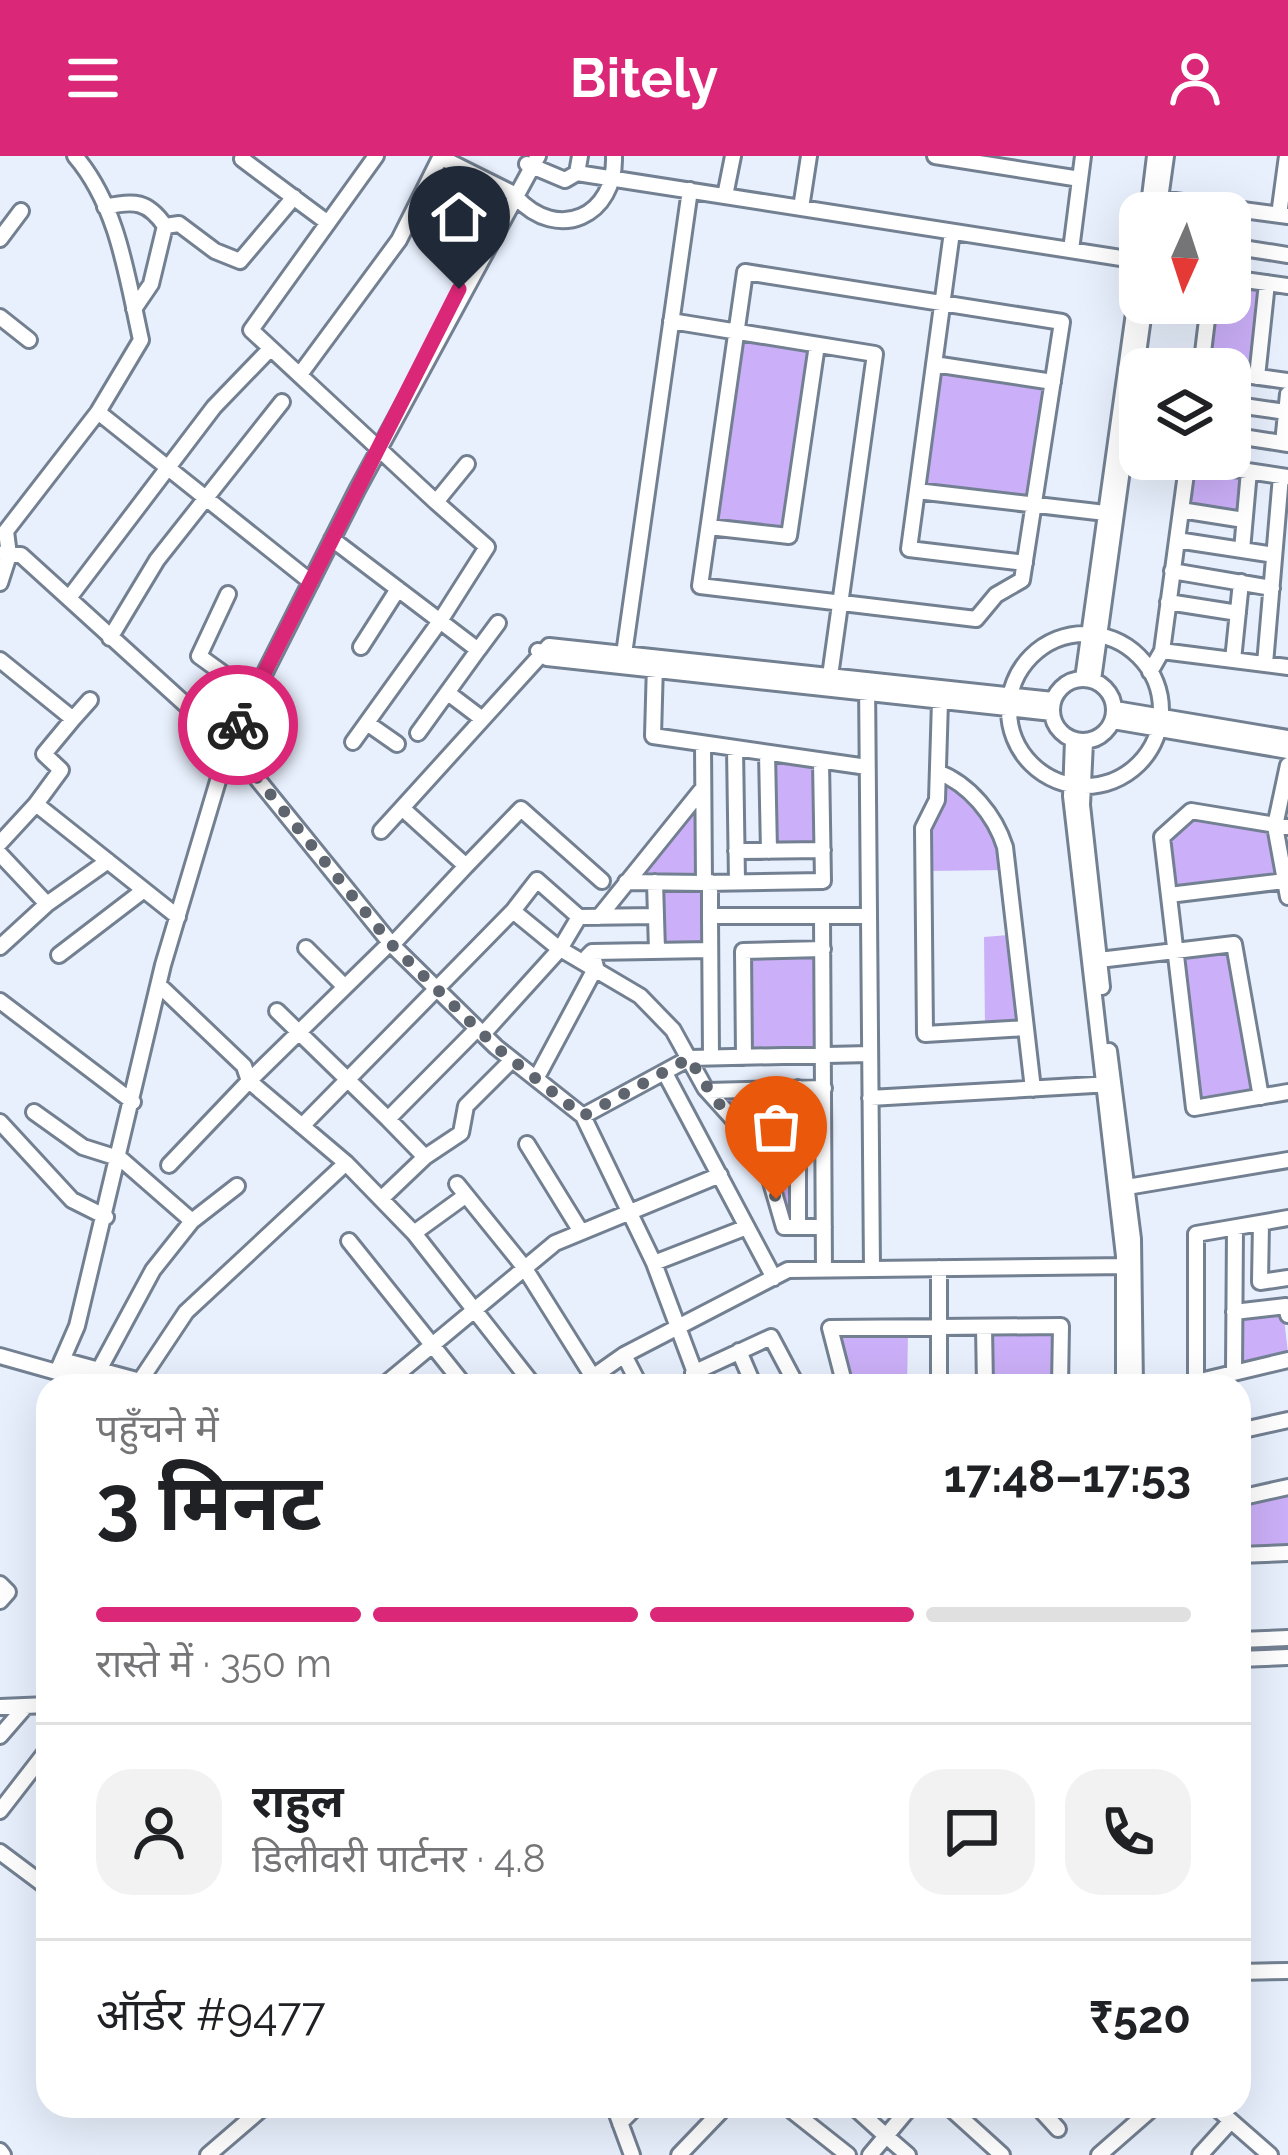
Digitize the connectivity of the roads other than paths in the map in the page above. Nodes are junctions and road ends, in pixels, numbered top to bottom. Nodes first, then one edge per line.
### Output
1 (75, 156) edge
2 (376, 156) edge
3 (580, 156) edge
4 (614, 156) edge
5 (733, 156) edge
6 (809, 156) edge
7 (935, 156) edge
8 (1083, 156) edge
9 (1155, 156) edge
10 (1166, 156) edge
11 (1287, 156) edge
12 (443, 158) edge
13 (242, 159) edge
14 (531, 161) edge
15 (1019, 163) edge
16 (577, 173) junction
17 (614, 178) junction
18 (1286, 178) edge
19 (1080, 179) junction
20 (690, 190) junction
21 (1151, 192) edge
22 (1161, 192) edge
23 (513, 195) junction
24 (725, 196) junction
25 (295, 197) junction
26 (105, 207) junction
27 (801, 208) junction
28 (21, 211) dead end
29 (1251, 212) edge
30 (1284, 215) edge
31 (328, 224) junction
32 (165, 226) junction
33 (952, 232) junction
34 (0, 239) edge
35 (1251, 249) edge
36 (1071, 250) junction
37 (1288, 255) edge
38 (1119, 260) edge
39 (1251, 281) edge
40 (1267, 283) junction
41 (1288, 286) edge
42 (943, 303) junction
43 (134, 309) junction
44 (0, 317) edge
45 (671, 321) junction
46 (736, 332) junction
47 (28, 340) dead end
48 (818, 345) junction
49 (269, 350) junction
50 (934, 364) junction
51 (301, 374) junction
52 (1251, 376) edge
53 (1258, 377) junction
54 (1288, 381) edge
55 (1053, 382) junction
56 (1288, 394) edge
57 (283, 403) dead end
58 (1251, 407) edge
59 (98, 412) junction
60 (1286, 412) edge
61 (1251, 438) edge
62 (1286, 443) edge
63 (380, 447) junction
64 (467, 464) dead end
65 (169, 469) junction
66 (1251, 471) edge
67 (1119, 475) edge
68 (1284, 476) edge
69 (1185, 480) edge
70 (1248, 480) edge
71 (916, 491) junction
72 (206, 499) junction
73 (436, 502) junction
74 (1034, 505) junction
75 (1181, 510) junction
76 (1111, 514) junction
77 (1244, 520) junction
78 (709, 527) junction
79 (332, 539) junction
80 (1177, 540) junction
81 (1242, 550) junction
82 (4, 554) edge
83 (1274, 555) junction
84 (1024, 563) junction
85 (1172, 571) junction
86 (310, 582) junction
87 (0, 583) edge
88 (1241, 583) junction
89 (1272, 587) junction
90 (398, 590) junction
91 (229, 594) dead end
92 (69, 598) junction
93 (840, 602) junction
94 (1168, 602) junction
95 (1238, 613) junction
96 (440, 621) junction
97 (498, 623) dead end
98 (1094, 635) junction
99 (110, 638) junction
100 (361, 646) dead end
101 (478, 650) junction
102 (1162, 651) junction
103 (0, 660) edge
104 (623, 660) junction
105 (1233, 660) junction
106 (656, 664) junction
107 (1265, 664) junction
108 (1288, 667) edge
109 (1150, 672) junction
110 (830, 676) junction
111 (1088, 679) junction
112 (867, 686) junction
113 (448, 692) junction
114 (254, 695) junction
115 (90, 700) dead end
116 (940, 701) junction
117 (1010, 702) junction
118 (1053, 706) junction
119 (1114, 715) junction
120 (481, 718) junction
121 (73, 719) junction
122 (1161, 722) junction
123 (367, 723) junction
124 (418, 733) dead end
125 (1288, 738) edge
126 (1079, 741) junction
127 (353, 742) dead end
128 (229, 743) junction
129 (397, 744) dead end
130 (703, 744) junction
131 (735, 748) junction
132 (1288, 751) edge
133 (766, 753) junction
134 (821, 761) junction
135 (1288, 765) edge
136 (867, 767) junction
137 (938, 772) junction
138 (1076, 785) junction
139 (704, 788) junction
140 (36, 804) junction
141 (401, 808) junction
142 (1281, 827) edge
143 (381, 831) dead end
144 (0, 843) edge
145 (823, 850) junction
146 (736, 851) junction
147 (769, 851) junction
148 (0, 854) edge
149 (108, 861) junction
150 (466, 866) junction
151 (602, 881) dead end
152 (737, 881) junction
153 (626, 882) junction
154 (655, 882) junction
155 (707, 882) junction
156 (1287, 889) edge
157 (144, 890) junction
158 (1169, 895) junction
159 (47, 904) junction
160 (513, 911) junction
161 (656, 916) junction
162 (710, 916) junction
163 (822, 916) junction
164 (869, 916) junction
165 (178, 917) junction
166 (578, 917) junction
167 (599, 917) junction
168 (392, 944) junction
169 (0, 947) edge
170 (306, 948) dead end
171 (560, 949) junction
172 (710, 950) junction
173 (823, 950) junction
174 (657, 951) junction
175 (1175, 951) junction
176 (58, 956) dead end
177 (590, 960) junction
178 (1099, 960) junction
179 (159, 985) junction
180 (345, 987) junction
181 (440, 991) junction
182 (0, 1000) edge
183 (277, 1011) dead end
184 (1024, 1028) junction
185 (480, 1031) junction
186 (298, 1033) junction
187 (870, 1054) junction
188 (824, 1055) junction
189 (711, 1057) junction
190 (745, 1057) junction
191 (690, 1058) junction
192 (512, 1060) junction
193 (665, 1073) junction
194 (344, 1077) junction
195 (536, 1078) junction
196 (249, 1081) junction
197 (1108, 1084) junction
198 (798, 1088) junction
199 (824, 1088) junction
200 (1033, 1089) junction
201 (707, 1091) junction
202 (1288, 1092) edge
203 (1261, 1096) junction
204 (870, 1099) junction
205 (133, 1102) junction
206 (34, 1112) dead end
207 (583, 1116) junction
208 (388, 1120) junction
209 (0, 1122) edge
210 (302, 1126) junction
211 (527, 1144) dead end
212 (425, 1157) junction
213 (121, 1159) junction
214 (1288, 1160) edge
215 (346, 1163) junction
216 (169, 1165) dead end
217 (720, 1175) junction
218 (237, 1186) dead end
219 (1126, 1186) junction
220 (381, 1199) junction
221 (628, 1210) junction
222 (106, 1216) junction
223 (1288, 1219) edge
224 (193, 1221) junction
225 (1262, 1223) junction
226 (747, 1227) junction
227 (799, 1227) junction
228 (824, 1227) junction
229 (1234, 1228) junction
230 (580, 1229) junction
231 (414, 1233) junction
232 (349, 1241) dead end
233 (654, 1263) junction
234 (1129, 1266) junction
235 (524, 1267) junction
236 (939, 1268) junction
237 (872, 1269) junction
238 (824, 1270) junction
239 (774, 1278) junction
240 (1288, 1278) edge
241 (476, 1310) junction
242 (1234, 1312) junction
243 (1288, 1316) edge
244 (679, 1327) junction
245 (984, 1327) junction
246 (939, 1328) junction
247 (428, 1344) junction
248 (739, 1352) junction
249 (624, 1355) junction
250 (0, 1356) edge
251 (1288, 1360) edge
252 (60, 1366) junction
253 (99, 1370) junction
254 (1234, 1372) junction
255 (78, 1374) edge
256 (113, 1374) edge
257 (145, 1374) edge
258 (396, 1374) edge
259 (454, 1374) edge
260 (525, 1374) edge
261 (583, 1374) edge
262 (597, 1374) edge
263 (634, 1374) edge
264 (694, 1374) edge
265 (704, 1374) edge
266 (749, 1374) edge
267 (791, 1374) edge
268 (842, 1374) edge
269 (939, 1374) edge
270 (985, 1374) edge
271 (1060, 1374) edge
272 (1124, 1374) edge
273 (1134, 1374) edge
274 (1196, 1374) edge
275 (1228, 1374) edge
276 (1288, 1420) edge
277 (1251, 1428) edge
278 (1288, 1486) edge
279 (1251, 1495) edge
280 (1288, 1553) edge
281 (1251, 1555) edge
282 (0, 1584) edge
283 (0, 1601) edge
284 (1288, 1638) edge
285 (1251, 1640) edge
286 (1288, 1657) edge
287 (1251, 1659) edge
288 (26, 1706) junction
289 (36, 1706) edge
290 (0, 1707) edge
291 (0, 1736) edge
292 (36, 1764) edge
293 (0, 1811) edge
294 (0, 1852) edge
295 (36, 1879) edge
296 (1288, 1971) edge
297 (1251, 1972) edge
298 (251, 2118) edge
299 (618, 2118) edge
300 (625, 2118) edge
301 (714, 2118) edge
302 (801, 2118) edge
303 (866, 2118) edge
304 (901, 2118) edge
305 (961, 2118) edge
306 (1048, 2118) edge
307 (1141, 2118) edge
308 (1228, 2118) edge
309 (1232, 2121) junction
310 (620, 2123) junction
311 (1058, 2129) dead end
312 (886, 2136) junction
313 (208, 2155) edge
314 (632, 2155) edge
315 (679, 2155) edge
316 (848, 2155) edge
317 (870, 2155) edge
318 (908, 2155) edge
319 (1002, 2155) edge
320 (1099, 2155) edge
321 (1201, 2155) edge
322 (1270, 2155) edge

1 - 26 street
2 - 31 street
3 - 16 street
4 - 17 street
5 - 24 street
6 - 27 street
7 - 15 street
8 - 19 street
9 - 21 street
10 - 22 street
11 - 18 street
12 - 23 street
12 - 51 street
13 - 25 street
14 - 16 street
14 - 23 street
15 - 19 street
16 - 17 street
17 - 20 street
17 - 23 street
18 - 30 street
19 - 36 street
20 - 24 street
20 - 45 street
23 - 63 street
24 - 27 street
25 - 31 street
25 - 32 street
26 - 32 street
26 - 43 street
27 - 33 street
28 - 34 street
29 - 30 street
31 - 49 street
32 - 43 street
33 - 36 street
33 - 42 street
35 - 37 street
36 - 38 street
39 - 40 street
40 - 41 street
40 - 53 street
42 - 46 street
42 - 50 street
42 - 55 street
43 - 59 street
44 - 47 street
45 - 46 street
45 - 104 street
46 - 48 street
46 - 78 street
48 - 78 street
48 - 93 street
49 - 51 street
49 - 65 street
50 - 55 street
50 - 71 street
51 - 63 street
52 - 53 street
53 - 54 street
55 - 74 street
56 - 60 street
57 - 72 street
58 - 60 street
59 - 65 street
59 - 82 street
60 - 62 street
61 - 62 street
63 - 73 street
63 - 79 street
64 - 73 street
65 - 72 street
65 - 92 street
66 - 68 street
67 - 76 street
68 - 83 street
69 - 75 street
70 - 77 street
71 - 74 street
71 - 84 street
72 - 86 street
72 - 99 street
73 - 96 street
74 - 76 street
74 - 84 street
75 - 77 street
75 - 80 street
76 - 98 street
77 - 81 street
78 - 93 street
79 - 86 street
79 - 90 street
80 - 81 street
80 - 85 street
81 - 83 street
82 - 87 street
82 - 92 street
83 - 89 street
84 - 93 street
85 - 88 street
85 - 94 street
86 - 114 street
88 - 89 street
88 - 95 street
89 - 107 street
90 - 96 street
90 - 100 street
91 - 114 street
92 - 99 street
93 - 110 street
94 - 95 street
94 - 102 street
95 - 105 street
96 - 101 street
96 - 123 street
97 - 101 street
98 - 109 street
98 - 111 street
98 - 117 street
99 - 128 street
101 - 113 street
102 - 105 street
102 - 109 street
103 - 121 street
104 - 106 street
104 - 120 street
105 - 107 street
106 - 110 street
106 - 112 street
106 - 130 street
107 - 108 street
109 - 122 street
110 - 112 street
111 - 118 street
111 - 119 street
112 - 116 street
112 - 117 street
112 - 136 street
113 - 120 street
113 - 124 street
114 - 128 street
115 - 121 street
116 - 117 street
116 - 137 street
117 - 118 street
117 - 138 street
118 - 126 street
119 - 122 street
119 - 126 street
120 - 141 street
121 - 140 street
122 - 125 street
122 - 132 street
122 - 138 street
123 - 127 street
123 - 129 street
126 - 138 street
128 - 165 street
128 - 168 street
130 - 131 street
130 - 139 street
131 - 133 street
131 - 146 street
133 - 134 street
133 - 147 street
134 - 136 street
134 - 145 street
135 - 142 street
136 - 164 street
137 - 184 street
137 - 184 street
138 - 178 street
138 - 197 street
139 - 153 street
139 - 155 street
140 - 144 street
140 - 149 street
141 - 143 street
141 - 150 street
142 - 156 street
142 - 158 street
145 - 147 street
145 - 152 street
146 - 147 street
146 - 152 street
148 - 159 street
149 - 157 street
149 - 159 street
150 - 151 street
150 - 168 street
152 - 155 street
153 - 154 street
153 - 167 street
154 - 155 street
154 - 161 street
155 - 162 street
156 - 158 street
157 - 165 street
157 - 176 street
158 - 175 street
159 - 169 street
160 - 166 street
160 - 171 street
160 - 181 street
161 - 167 street
161 - 174 street
162 - 163 street
162 - 172 street
163 - 164 street
163 - 173 street
164 - 187 street
165 - 179 street
166 - 167 street
166 - 171 street
168 - 180 street
168 - 181 street
170 - 180 street
171 - 177 street
171 - 185 street
172 - 174 street
172 - 189 street
173 - 188 street
173 - 190 street
174 - 177 street
175 - 178 street
175 - 203 street
175 - 203 street
177 - 191 street
177 - 195 street
178 - 197 street
179 - 196 street
179 - 205 street
180 - 186 street
181 - 185 street
181 - 194 street
182 - 205 street
183 - 186 street
184 - 200 street
185 - 192 street
185 - 208 street
186 - 194 street
186 - 196 street
187 - 188 street
187 - 204 street
188 - 190 street
188 - 199 street
189 - 190 street
189 - 191 street
191 - 193 street
191 - 201 street
192 - 195 street
192 - 212 street
193 - 207 street
193 - 217 street
194 - 208 street
194 - 210 street
195 - 207 street
196 - 210 street
196 - 216 street
197 - 200 street
197 - 219 street
197 - 234 street
198 - 199 street
198 - 201 street
198 - 227 street
199 - 228 street
200 - 204 street
201 - 227 street
202 - 203 street
204 - 237 street
205 - 213 street
206 - 213 street
207 - 221 street
208 - 212 street
209 - 222 street
210 - 215 street
211 - 230 street
212 - 220 street
213 - 222 street
213 - 224 street
214 - 219 street
215 - 220 street
215 - 257 street
217 - 221 street
217 - 226 street
218 - 224 street
219 - 234 street
220 - 231 street
221 - 230 street
221 - 233 street
222 - 252 street
223 - 225 street
224 - 253 street
225 - 229 street
225 - 240 street
226 - 233 street
226 - 239 street
227 - 228 street
228 - 238 street
229 - 242 street
229 - 274 street
230 - 235 street
231 - 235 street
231 - 241 street
232 - 247 street
233 - 244 street
234 - 236 street
234 - 272 street
234 - 273 street
235 - 241 street
235 - 261 street
236 - 237 street
236 - 246 street
237 - 238 street
238 - 239 street
239 - 244 street
241 - 247 street
241 - 260 street
242 - 243 street
242 - 254 street
244 - 249 street
244 - 264 street
245 - 246 street
245 - 270 street
245 - 271 street
246 - 268 street
246 - 269 street
247 - 258 street
247 - 259 street
248 - 265 street
248 - 266 street
248 - 267 street
249 - 262 street
249 - 263 street
250 - 252 street
251 - 254 street
252 - 253 street
252 - 255 street
253 - 256 street
254 - 275 street
276 - 277 street
278 - 279 street
280 - 281 street
282 - 283 street
284 - 285 street
286 - 287 street
288 - 289 street
288 - 290 street
288 - 291 street
292 - 293 street
294 - 295 street
296 - 297 street
298 - 313 street
299 - 310 street
300 - 310 street
301 - 315 street
302 - 316 street
303 - 312 street
304 - 312 street
305 - 319 street
306 - 311 street
307 - 320 street
308 - 309 street
309 - 321 street
309 - 322 street
310 - 314 street
312 - 317 street
312 - 318 street

